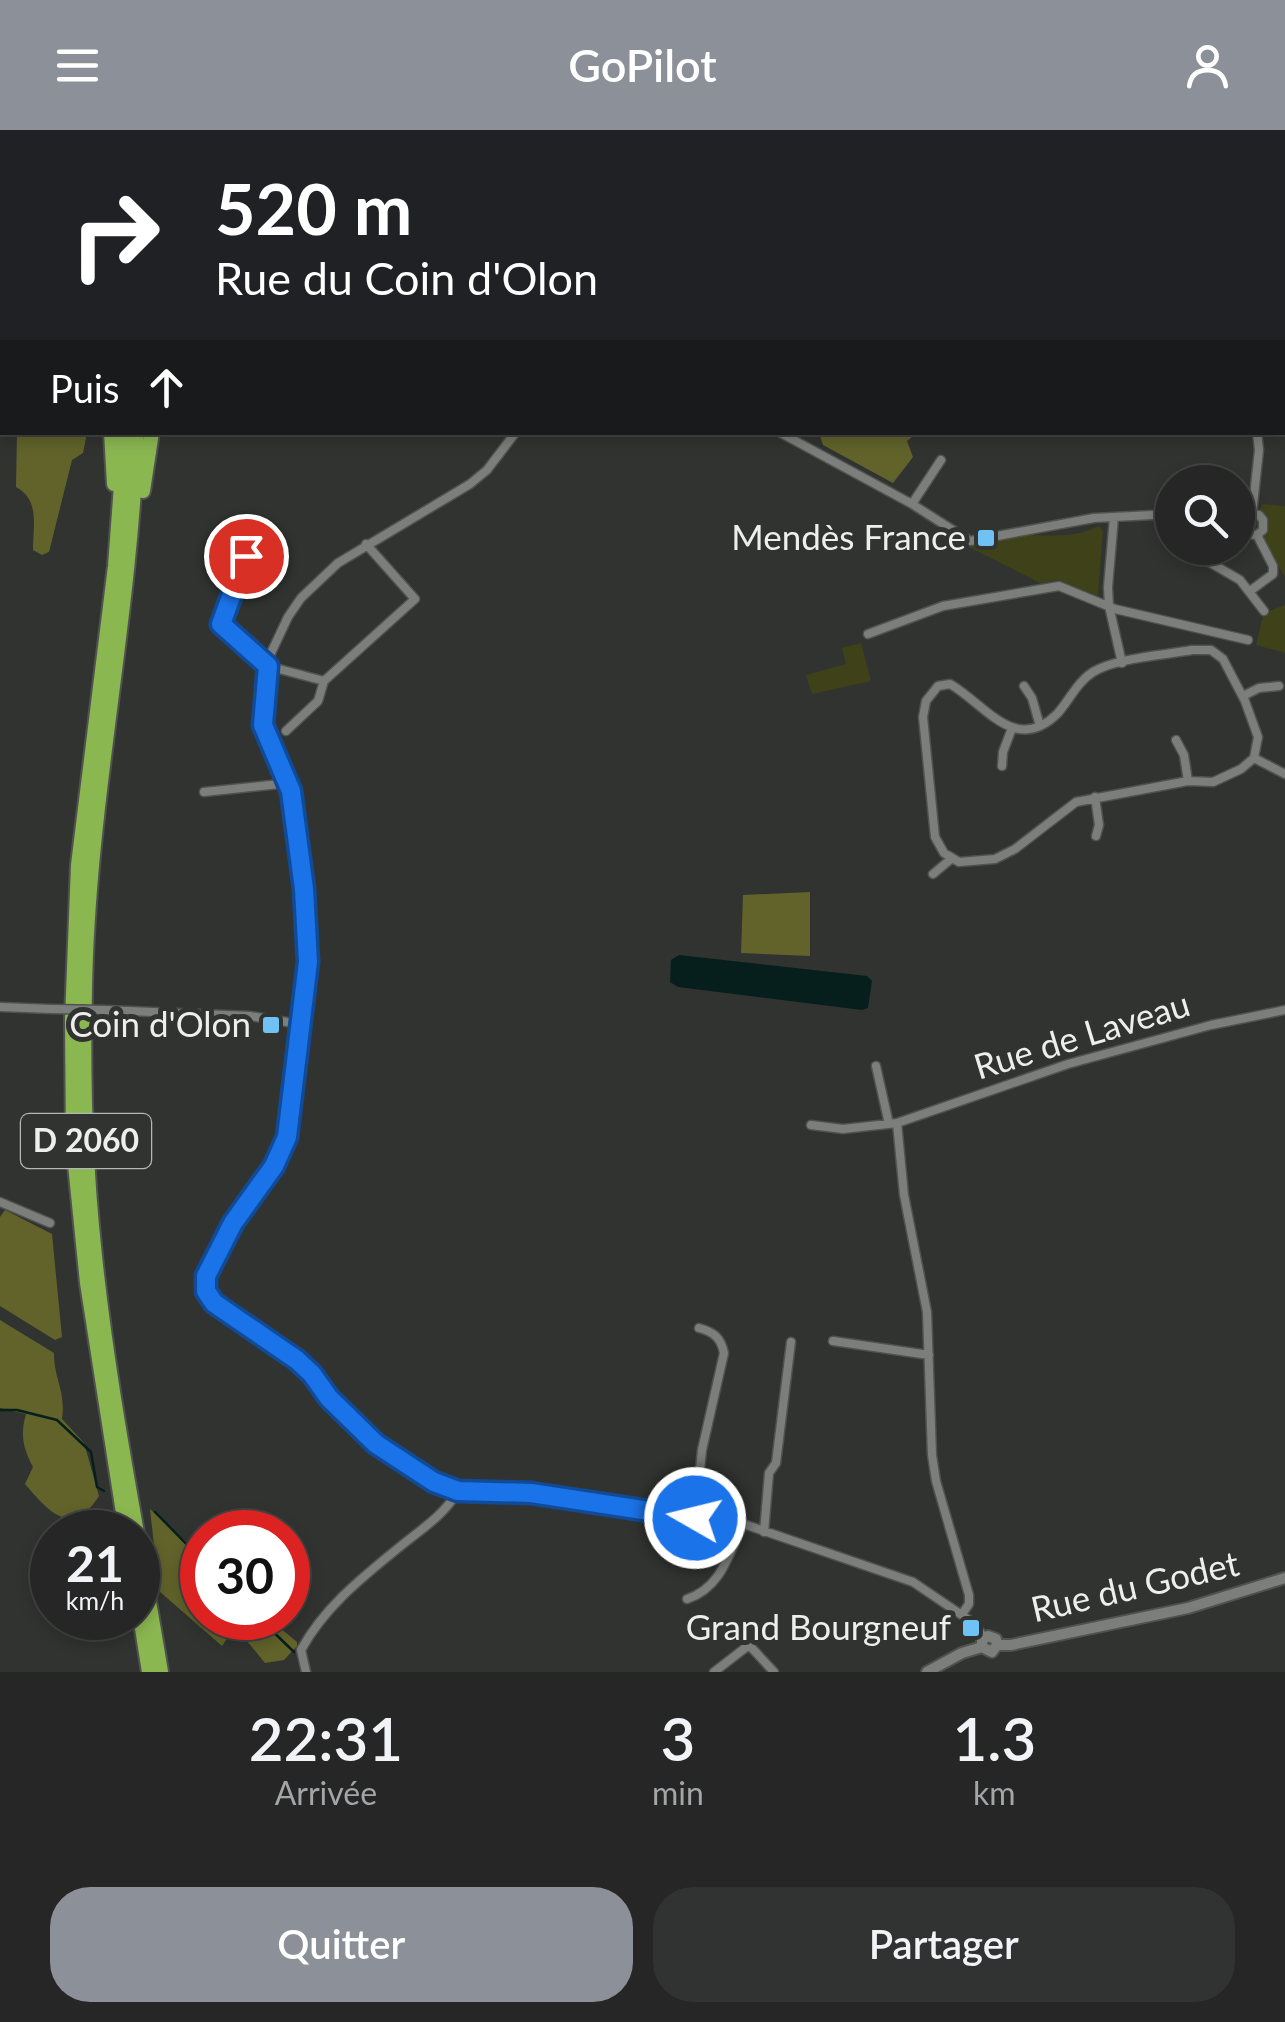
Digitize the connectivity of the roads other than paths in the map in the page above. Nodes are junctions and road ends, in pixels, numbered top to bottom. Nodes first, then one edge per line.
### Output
1 (111, 435) edge
2 (125, 435) edge
3 (137, 435) edge
4 (152, 435) edge
5 (514, 435) edge
6 (784, 435) edge
7 (1258, 435) edge
8 (941, 460) dead end
9 (1255, 487) edge
10 (912, 504) junction
11 (1155, 515) edge
12 (1255, 515) edge
13 (1114, 516) junction
14 (1255, 537) edge
15 (1258, 539) junction
16 (366, 544) junction
17 (246, 556) dead end
18 (128, 564) junction
19 (1215, 565) edge
20 (1250, 591) junction
21 (1109, 606) junction
22 (1264, 611) dead end
23 (108, 619) junction
24 (868, 634) dead end
25 (1248, 640) dead end
26 (1122, 663) junction
27 (268, 666) junction
28 (324, 682) junction
29 (1024, 686) dead end
30 (1279, 686) dead end
31 (1242, 696) junction
32 (1040, 726) junction
33 (1012, 728) junction
34 (286, 731) dead end
35 (1176, 740) dead end
36 (1254, 758) junction
37 (1002, 766) dead end
38 (1285, 774) edge
39 (1188, 781) junction
40 (289, 783) junction
41 (204, 792) dead end
42 (1095, 797) junction
43 (1096, 836) dead end
44 (951, 858) junction
45 (934, 874) dead end
46 (0, 1008) edge
47 (1285, 1010) edge
48 (299, 1024) junction
49 (876, 1066) dead end
50 (893, 1123) junction
51 (811, 1125) dead end
52 (0, 1202) edge
53 (50, 1223) dead end
54 (700, 1328) dead end
55 (833, 1341) dead end
56 (790, 1342) dead end
57 (928, 1355) junction
58 (458, 1491) junction
59 (123, 1510) edge
60 (695, 1518) junction
61 (743, 1524) junction
62 (764, 1532) junction
63 (1285, 1578) edge
64 (687, 1600) dead end
65 (962, 1614) junction
66 (143, 1640) edge
67 (983, 1642) junction
68 (148, 1672) edge
69 (161, 1672) edge
70 (306, 1672) edge
71 (714, 1672) edge
72 (774, 1672) edge
73 (927, 1672) edge

1 - 23 highway
2 - 23 highway, D 2060
3 - 18 highway, D 2060
4 - 18 highway
5 - 16 street
6 - 10 street
7 - 9 street
8 - 10 street
10 - 13 street
11 - 13 street
12 - 15 street
13 - 21 street
14 - 15 street
15 - 20 street
16 - 27 street
16 - 28 street
17 - 27 street
18 - 69 highway, D 2060
19 - 20 street
20 - 22 street
21 - 24 street
21 - 25 street
21 - 26 street
23 - 59 highway, D 2060
26 - 31 street
26 - 32 street
27 - 28 street
27 - 40 street
28 - 34 street
29 - 32 street
30 - 31 street
31 - 36 street
32 - 33 street
33 - 37 street
33 - 44 street
35 - 39 street
36 - 38 street
36 - 39 street
39 - 42 street
40 - 41 street
40 - 48 street
42 - 43 street
42 - 44 street
44 - 45 street
46 - 48 street, bridge
47 - 50 street, Rue de Laveau
48 - 58 street
49 - 50 street
50 - 51 street, Rue de Laveau
50 - 57 street
52 - 53 street
54 - 60 street
55 - 57 street
56 - 62 street
57 - 65 street
58 - 60 street
58 - 70 street
60 - 61 street
61 - 62 street
61 - 64 street
62 - 65 street
63 - 67 street, Rue du Godet
65 - 67 street
66 - 68 highway
67 - 73 street, Rue du Godet
71 - 72 street

